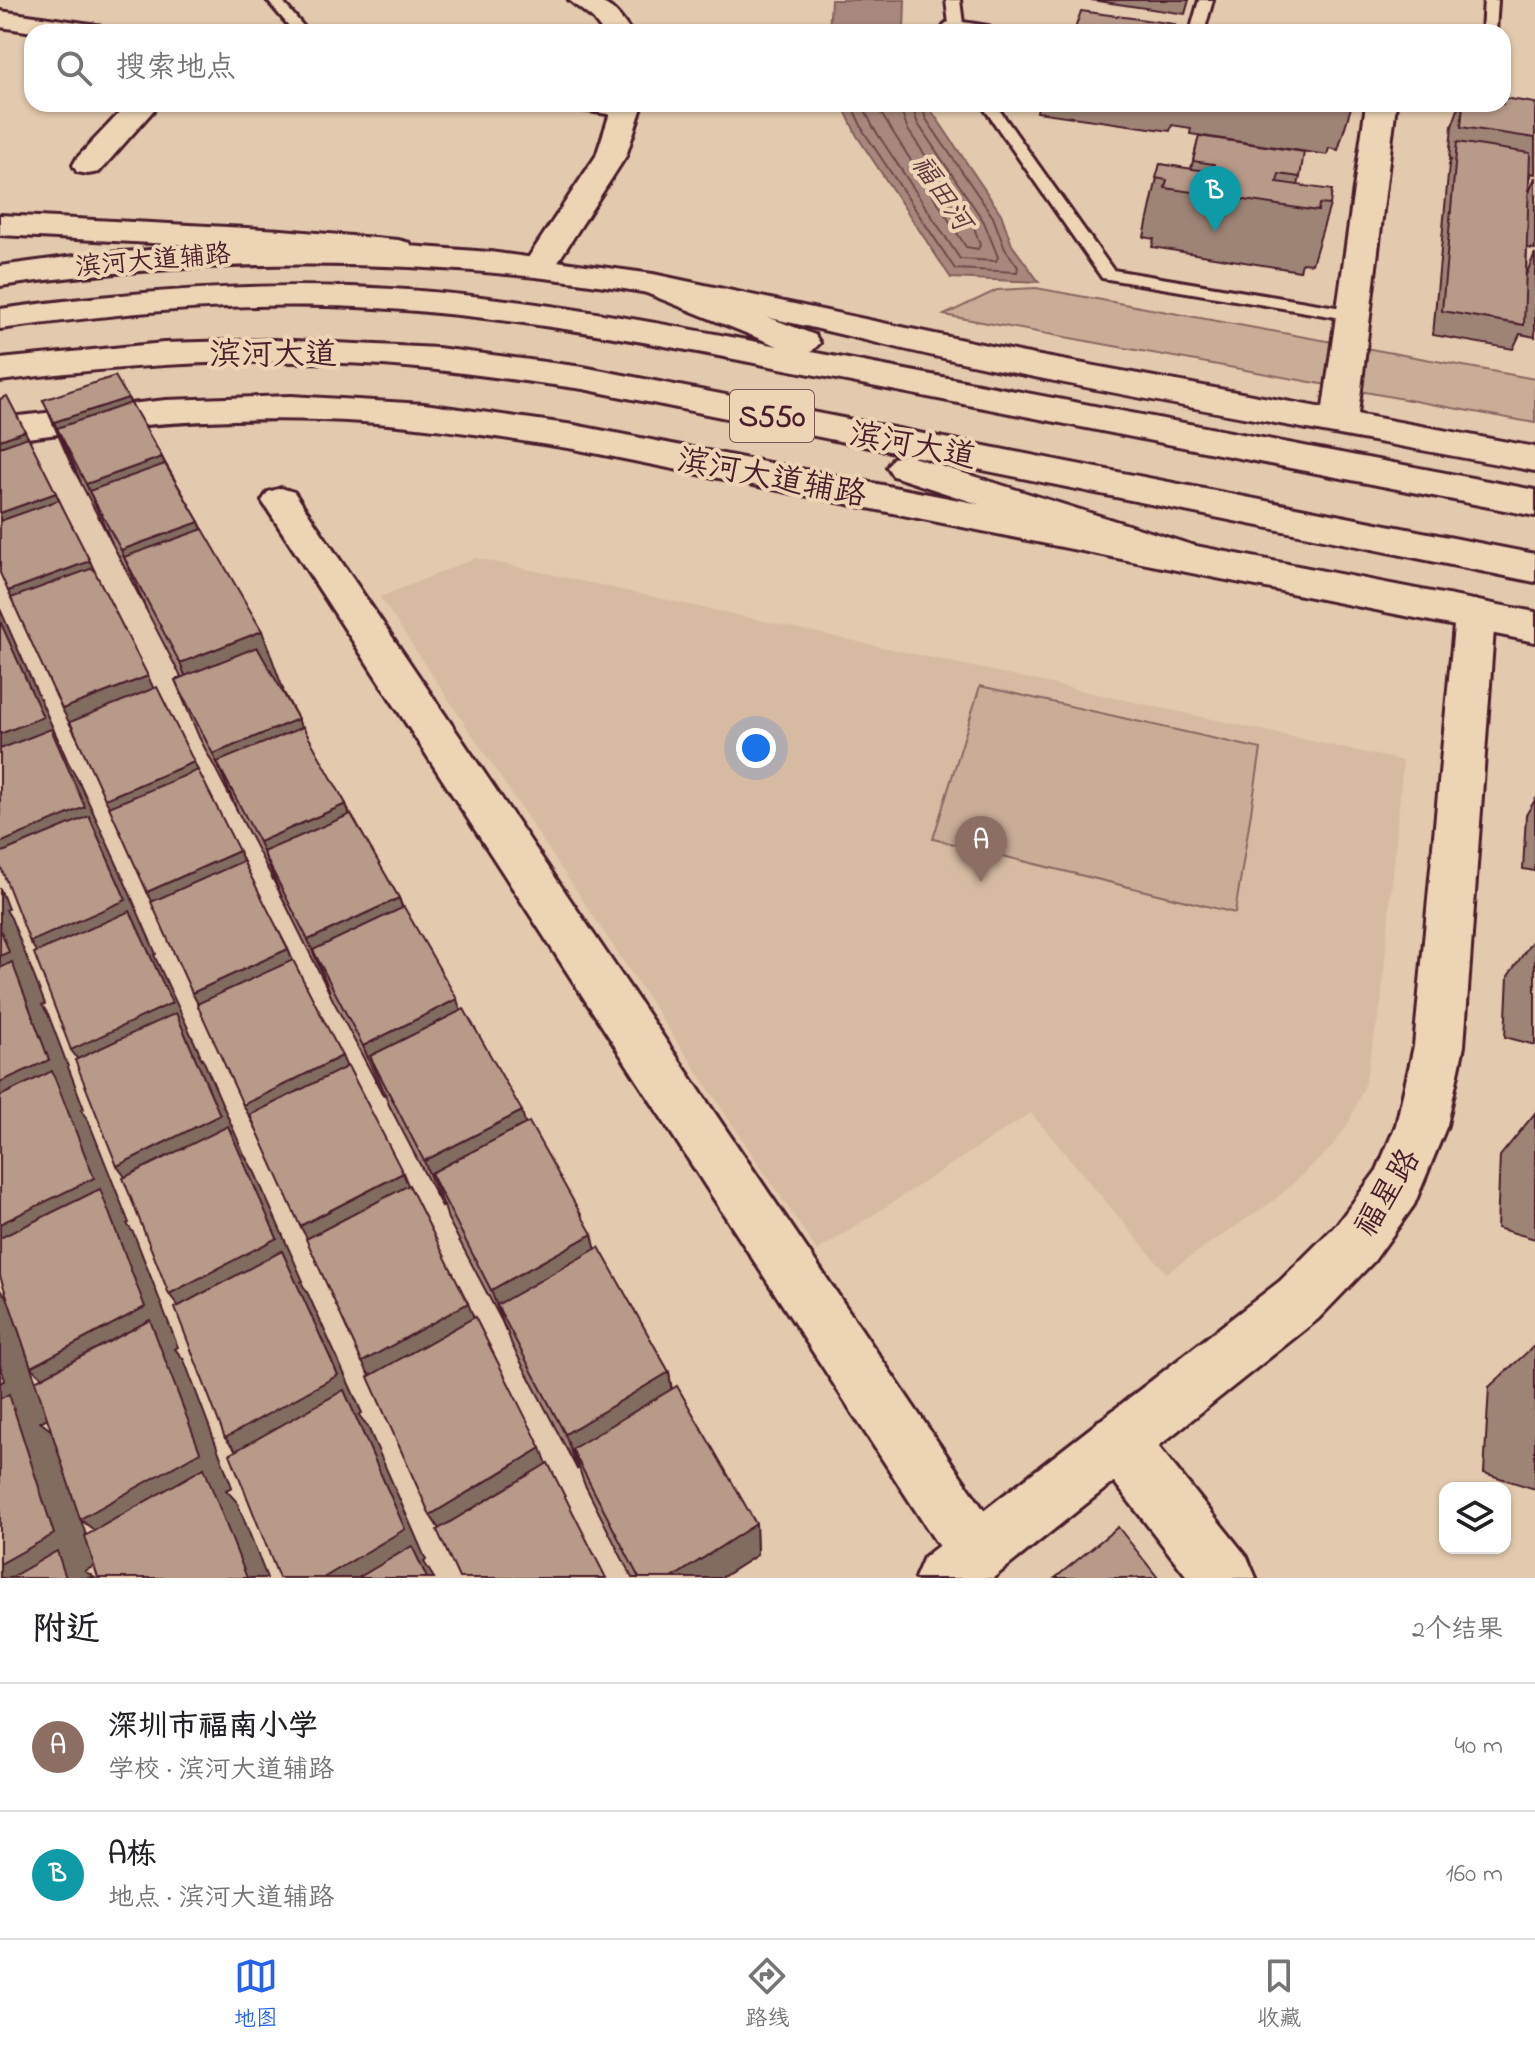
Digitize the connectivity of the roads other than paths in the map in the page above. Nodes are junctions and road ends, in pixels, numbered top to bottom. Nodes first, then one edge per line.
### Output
1 (274, 0) edge
2 (583, 0) edge
3 (953, 0) edge
4 (1206, 0) edge
5 (1491, 0) edge
6 (0, 19) edge
7 (35, 24) edge
8 (294, 24) edge
9 (611, 24) edge
10 (961, 24) edge
11 (1199, 24) edge
12 (1490, 24) edge
13 (137, 112) edge
14 (627, 112) edge
15 (993, 112) edge
16 (1380, 112) edge
17 (88, 165) dead end
18 (0, 225) edge
19 (480, 260) junction
20 (538, 267) junction
21 (0, 276) edge
22 (656, 285) junction
23 (1354, 315) junction
24 (0, 319) edge
25 (0, 370) edge
26 (890, 378) junction
27 (710, 404) junction
28 (1339, 422) junction
29 (0, 430) edge
30 (1535, 459) edge
31 (281, 501) dead end
32 (1535, 503) edge
33 (1184, 557) junction
34 (1535, 568) edge
35 (1475, 615) junction
36 (1535, 627) edge
37 (1118, 1441) junction
38 (961, 1565) edge
39 (1226, 1578) edge

1 - 8 lane
2 - 9 main road
3 - 10 lane
4 - 11 lane
5 - 12 lane
6 - 7 main road
13 - 17 main road
14 - 20 main road
15 - 23 lane
16 - 23 main road
18 - 19 main road
19 - 20 main road, 滨河大道辅路
19 - 21 main road, 滨河大道辅路
20 - 22 main road, 滨河大道辅路
22 - 26 main road
22 - 28 main road, 滨河大道辅路
23 - 28 main road
24 - 26 main road, 滨河大道 / S550
25 - 27 main road, 滨河大道 / S550
26 - 32 main road, 滨河大道 / S550
27 - 33 main road
27 - 34 main road, 滨河大道 / S550
28 - 30 main road, 滨河大道辅路
29 - 33 main road, 滨河大道辅路
31 - 38 main road
33 - 35 main road, 滨河大道辅路
35 - 36 main road, 滨河大道辅路
35 - 37 main road, 福星路
37 - 38 main road, 福星路
37 - 39 main road

